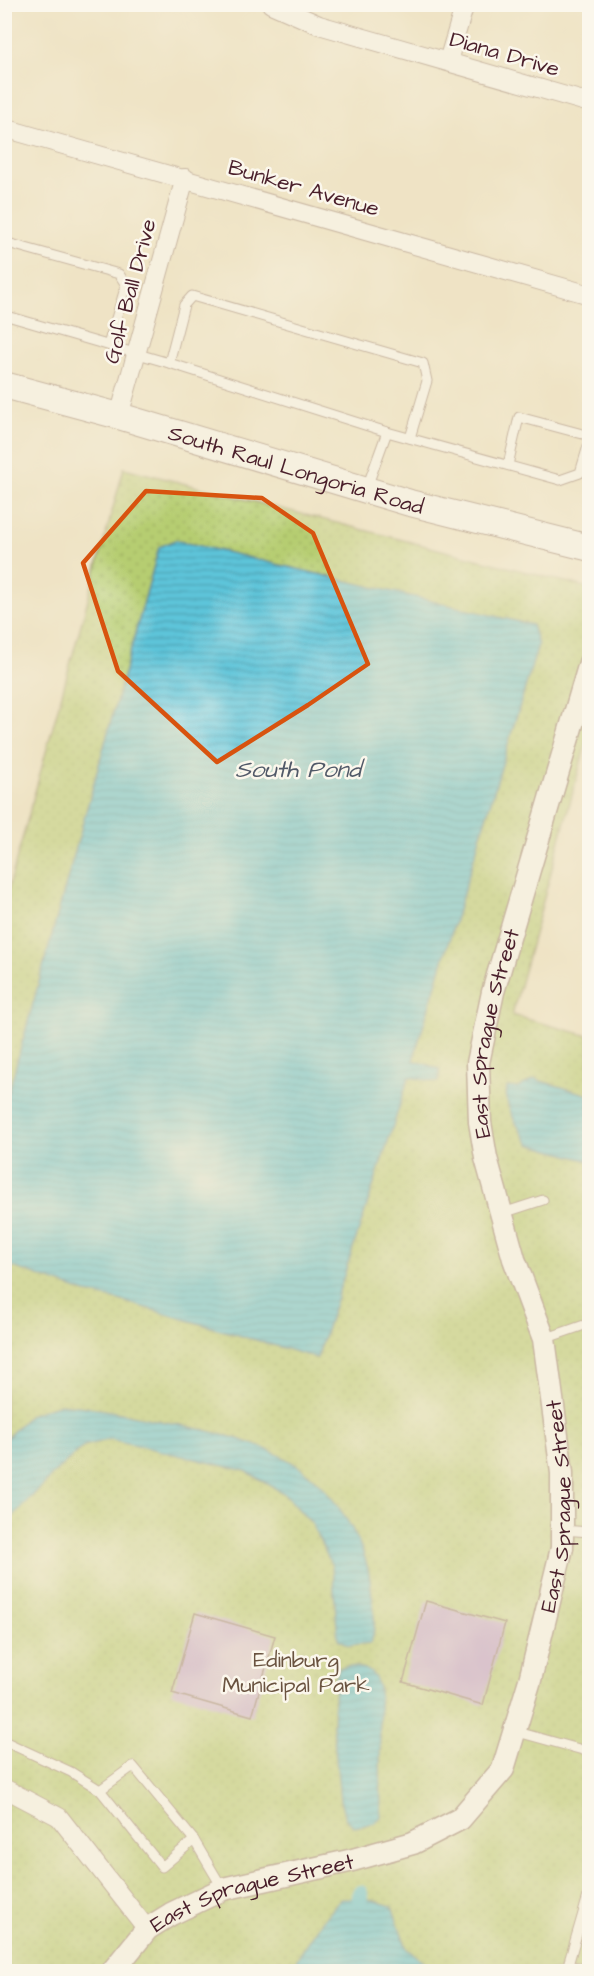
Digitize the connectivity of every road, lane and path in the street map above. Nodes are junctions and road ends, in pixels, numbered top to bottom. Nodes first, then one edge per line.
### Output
1 (271, 4) edge
2 (465, 4) edge
3 (448, 61) junction
4 (590, 103) edge
5 (4, 128) edge
6 (185, 178) junction
7 (4, 242) edge
8 (590, 295) edge
9 (4, 315) edge
10 (108, 345) junction
11 (136, 353) junction
12 (169, 363) junction
13 (4, 385) edge
14 (119, 416) junction
15 (387, 432) junction
16 (590, 437) edge
17 (410, 438) junction
18 (508, 465) junction
19 (366, 489) junction
20 (590, 548) edge
21 (590, 663) edge
22 (543, 1200) dead end
23 (501, 1213) junction
24 (590, 1323) edge
25 (544, 1339) junction
26 (562, 1530) junction
27 (590, 1532) edge
28 (514, 1731) junction
29 (4, 1741) edge
30 (590, 1752) edge
31 (4, 1788) edge
32 (100, 1790) junction
33 (194, 1840) junction
34 (224, 1889) junction
35 (590, 1889) edge
36 (147, 1929) junction
37 (112, 1971) edge
38 (590, 1971) edge

1 - 3 street, Diana Drive
2 - 3 street
3 - 4 street, Diana Drive
5 - 6 street, Bunker Avenue
6 - 8 street, Bunker Avenue
6 - 11 street, Golf Ball Drive
7 - 10 lane
9 - 10 lane
10 - 11 lane
11 - 12 lane
11 - 14 street, Golf Ball Drive
12 - 15 lane
12 - 17 lane
13 - 14 main road, South Raul Longoria Road
14 - 19 main road, South Raul Longoria Road
15 - 17 lane
15 - 19 lane
16 - 18 lane
16 - 18 lane
17 - 18 lane
19 - 20 main road, South Raul Longoria Road
21 - 23 street, East Sprague Street
22 - 23 lane
23 - 25 street, East Sprague Street
24 - 25 lane
25 - 26 street, East Sprague Street
26 - 27 lane
26 - 28 street, East Sprague Street
28 - 30 lane
28 - 34 street, East Sprague Street
29 - 32 lane
31 - 36 street
32 - 33 lane
32 - 33 lane
33 - 34 lane
34 - 36 street, East Sprague Street
35 - 38 lane
36 - 37 street, East Sprague Street

